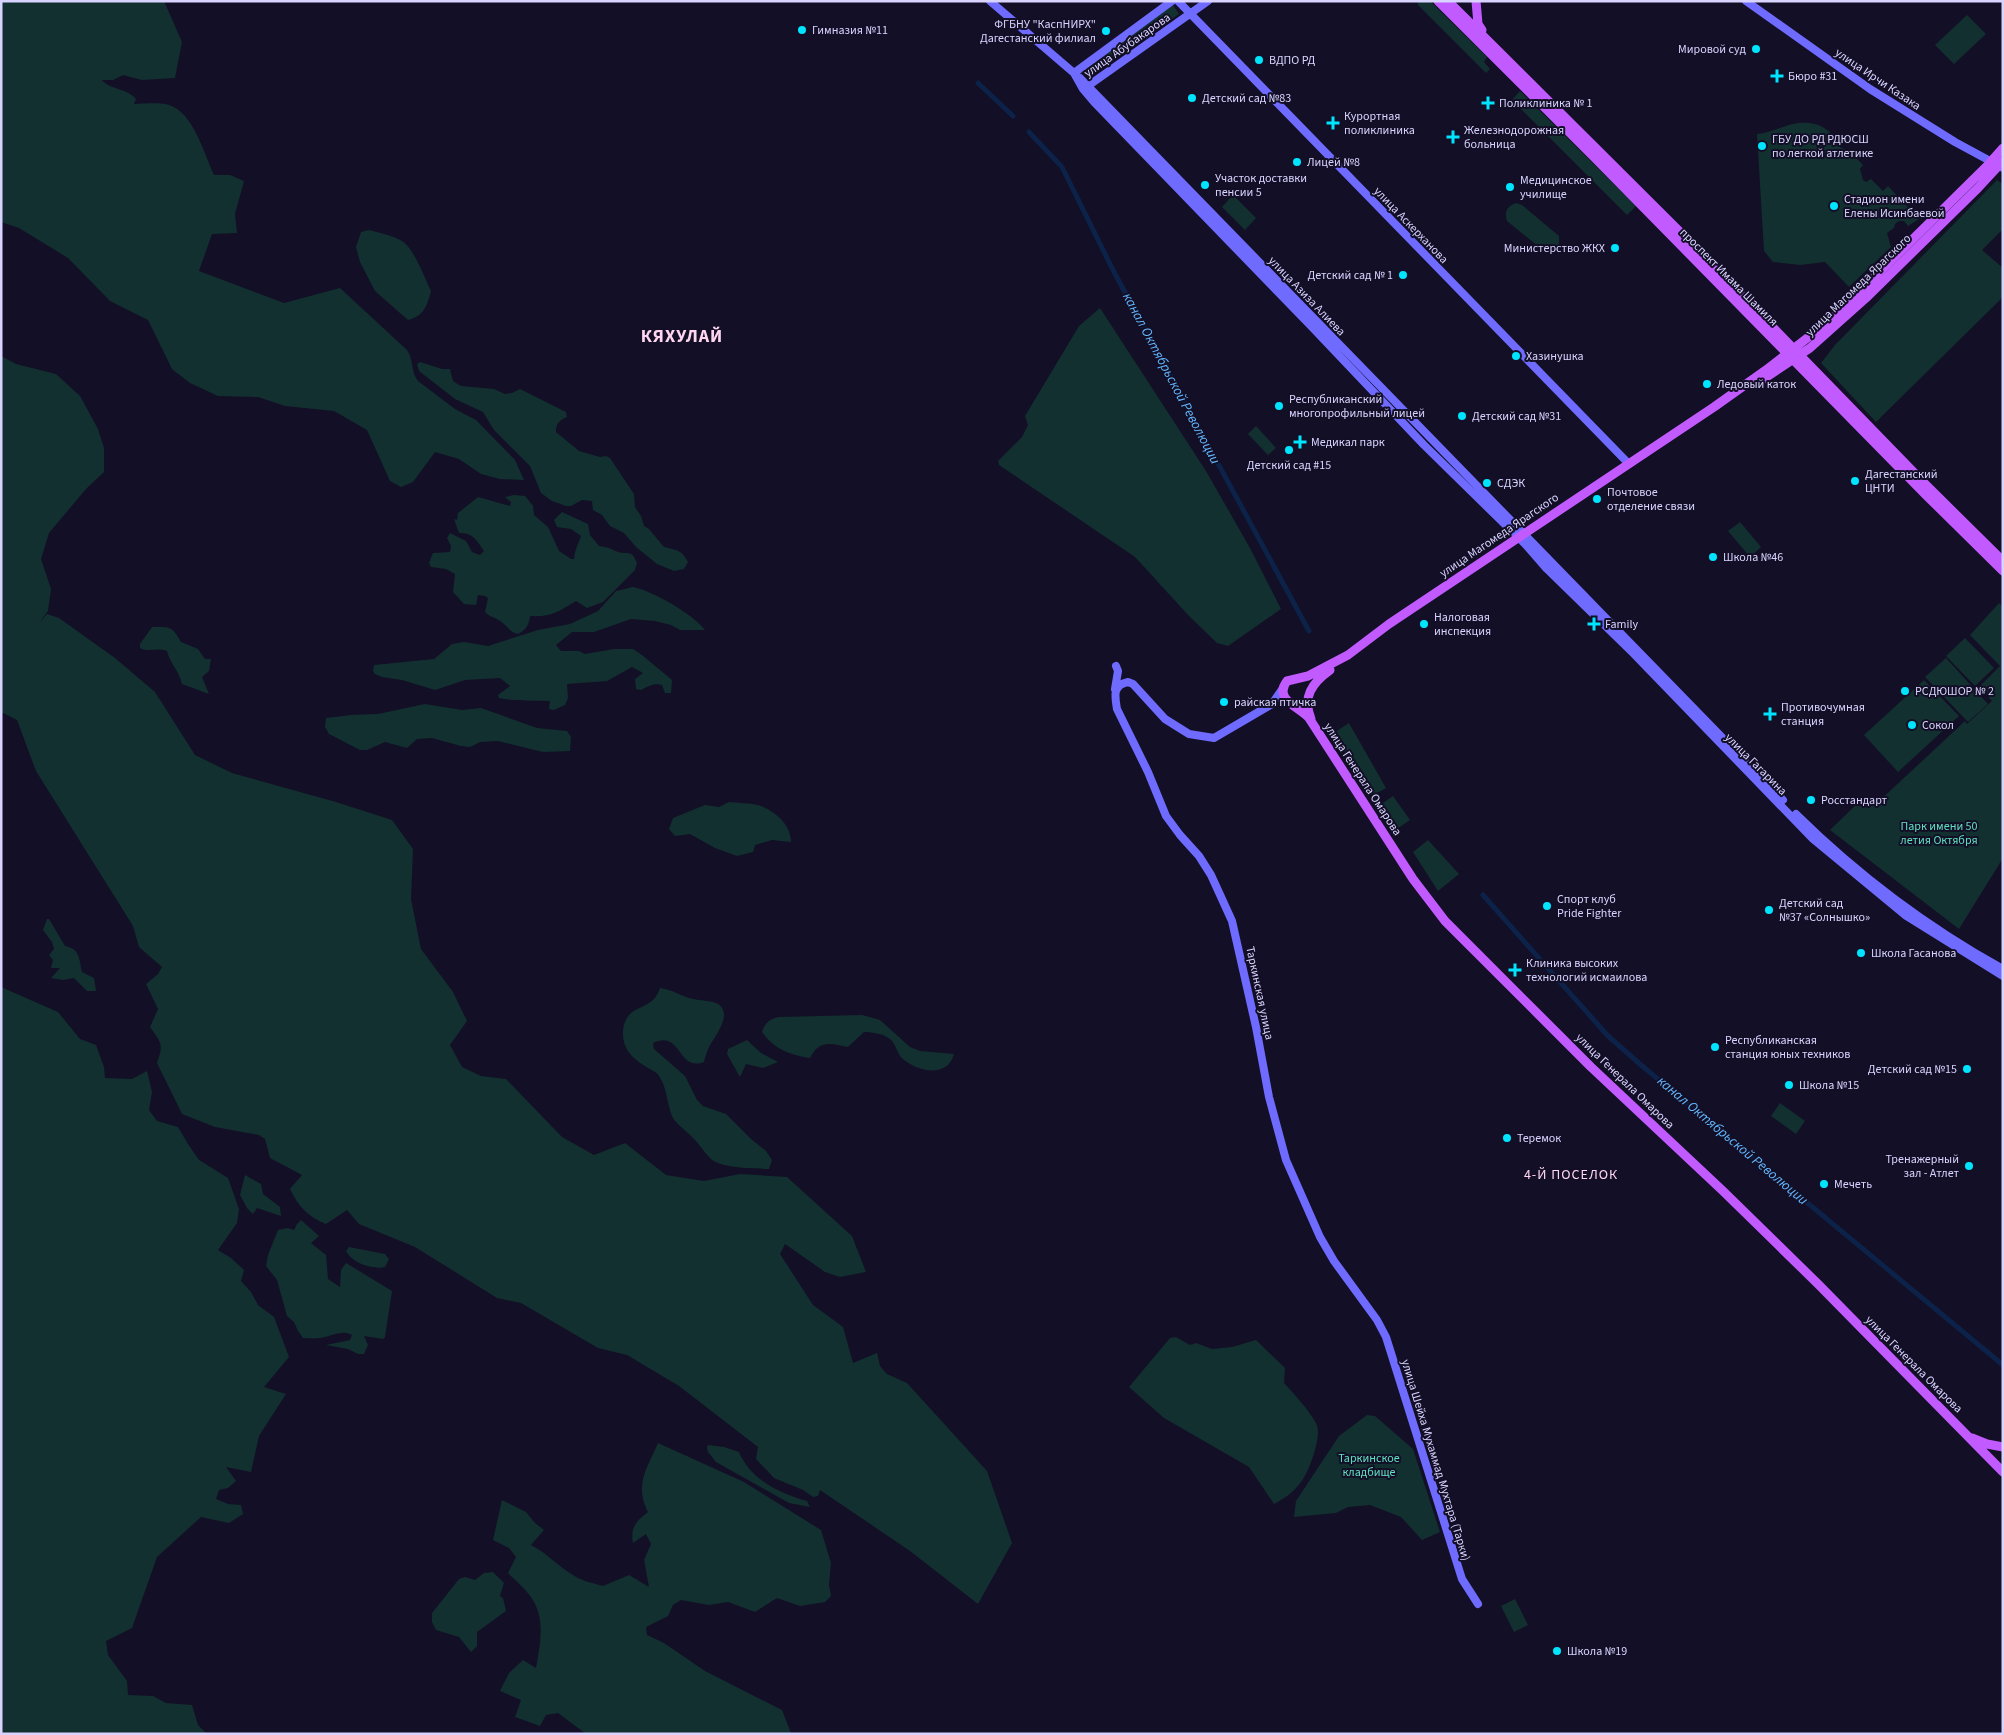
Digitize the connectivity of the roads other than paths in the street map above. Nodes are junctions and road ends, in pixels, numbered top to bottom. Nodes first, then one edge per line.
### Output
1 (990, 1) edge
2 (1172, 1) edge
3 (1178, 1) edge
4 (1208, 1) edge
5 (1438, 1) edge
6 (1448, 1) edge
7 (1476, 1) edge
8 (1746, 1) edge
9 (1190, 14) junction
10 (1491, 43) junction
11 (1074, 73) junction
12 (1086, 88) junction
13 (2003, 148) edge
14 (1999, 164) edge
15 (1793, 354) junction
16 (1629, 464) junction
17 (1522, 536) junction
18 (2003, 561) edge
19 (2003, 571) edge
20 (1348, 656) junction
21 (1116, 666) dead end
22 (1297, 679) junction
23 (1283, 688) junction
24 (1115, 691) junction
25 (1308, 695) junction
26 (1272, 704) junction
27 (1293, 704) junction
28 (2003, 970) edge
29 (2003, 976) edge
30 (1377, 1320) joint
31 (1976, 1443) junction
32 (2003, 1447) edge
33 (2003, 1460) edge
34 (2003, 1470) edge
35 (1478, 1604) dead end

1 - 11 main road
2 - 11 main road, улица Абубакарова
3 - 9 main road, улица Аскерханова
4 - 9 main road, улица Абубакарова
5 - 15 main road, проспект Имама Шамиля
6 - 10 main road, проспект Имама Шамиля
7 - 10 main road
8 - 14 main road, улица Ирчи Казака
9 - 12 main road, улица Абубакарова
9 - 16 main road, улица Аскерханова
10 - 15 main road, проспект Имама Шамиля
11 - 12 main road
12 - 17 main road, улица Азиза Алиева
12 - 17 main road, улица Азиза Алиева
13 - 14 main road, улица Магомеда Ярагского
14 - 15 main road, улица Магомеда Ярагского
15 - 16 main road, улица Магомеда Ярагского
15 - 18 main road, проспект Имама Шамиля
15 - 19 main road, проспект Имама Шамиля
16 - 17 main road, улица Магомеда Ярагского
17 - 20 main road, улица Магомеда Ярагского
17 - 28 main road, улица Гагарина
17 - 29 main road, улица Гагарина
20 - 22 main road, улица Магомеда Ярагского
20 - 25 main road
21 - 24 main road, Таркинская улица
22 - 23 main road
22 - 25 main road
23 - 26 main road
23 - 27 main road
24 - 26 main road
24 - 30 main road, Таркинская улица
25 - 27 main road
25 - 31 main road, улица Генерала Омарова
26 - 27 main road
27 - 31 main road, улица Генерала Омарова
30 - 35 main road, улица Шейха Мухаммад Мухтара (Тарки)
31 - 32 main road
31 - 34 main road
33 - 34 main road

